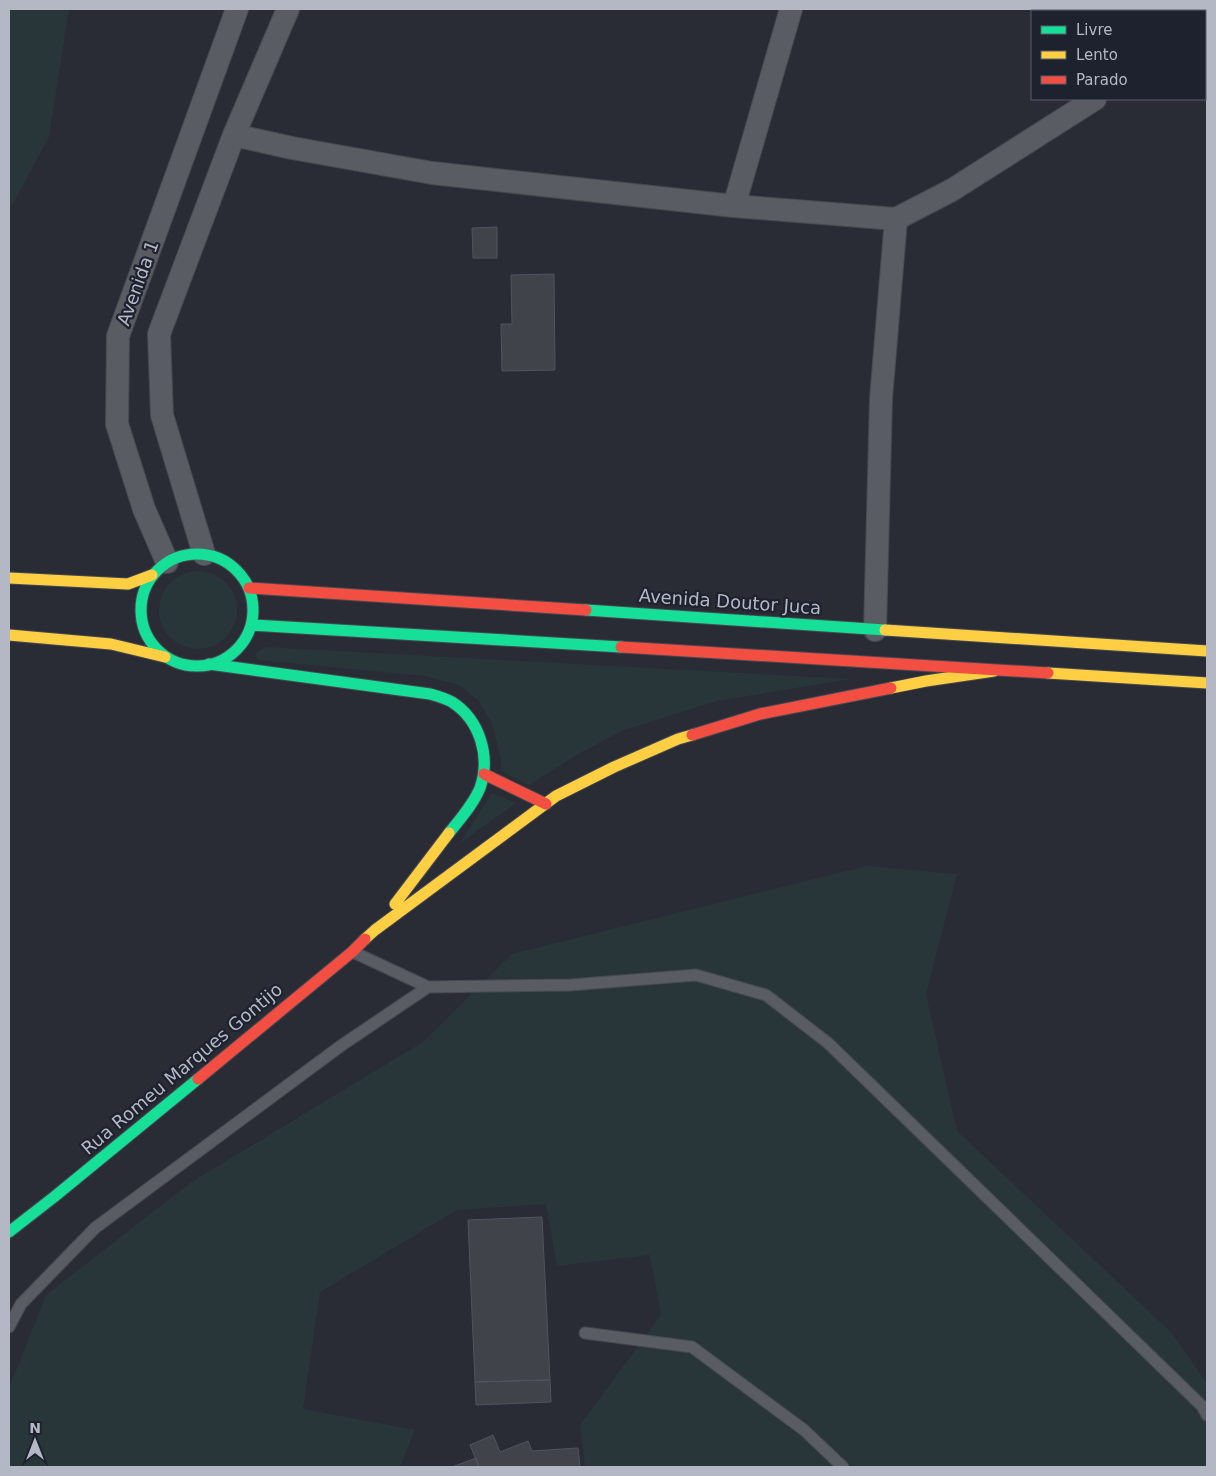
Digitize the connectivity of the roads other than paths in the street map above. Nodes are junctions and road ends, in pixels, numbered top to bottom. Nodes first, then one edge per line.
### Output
1 (237, 9) edge
2 (288, 9) edge
3 (790, 9) edge
4 (1093, 100) edge
5 (234, 135) junction
6 (734, 206) junction
7 (896, 219) junction
8 (204, 554) junction
9 (160, 569) junction
10 (9, 578) edge
11 (250, 588) junction
12 (252, 625) junction
13 (875, 630) junction
14 (9, 635) edge
15 (1207, 651) edge
16 (165, 657) junction
17 (209, 664) junction
18 (994, 671) junction
19 (1207, 683) edge
20 (484, 774) junction
21 (546, 804) junction
22 (375, 930) junction
23 (352, 952) junction
24 (428, 987) junction
25 (9, 1232) edge
26 (21, 1304) junction
27 (9, 1308) edge
28 (9, 1327) edge
29 (585, 1333) dead end
30 (1207, 1415) edge
31 (843, 1467) edge

1 - 9 street, Avenida 1
2 - 5 street, Avenida 1
3 - 6 street
4 - 7 street
5 - 6 street
5 - 8 street, Avenida 1
6 - 7 street
7 - 13 street
8 - 9 main road
8 - 11 main road
9 - 10 main road
9 - 16 main road
11 - 12 main road
11 - 13 main road, Avenida Doutor Juca
12 - 17 main road
12 - 18 main road
13 - 15 main road, Avenida Doutor Juca
14 - 16 main road
16 - 17 main road
17 - 20 main road
18 - 19 main road
18 - 21 main road
20 - 21 main road
20 - 22 main road
21 - 22 main road
22 - 23 main road, Rua Romeu Marques Gontijo
23 - 24 lane
23 - 25 main road, Rua Romeu Marques Gontijo
24 - 26 lane
24 - 30 lane
26 - 27 lane
26 - 28 lane
29 - 31 lane

